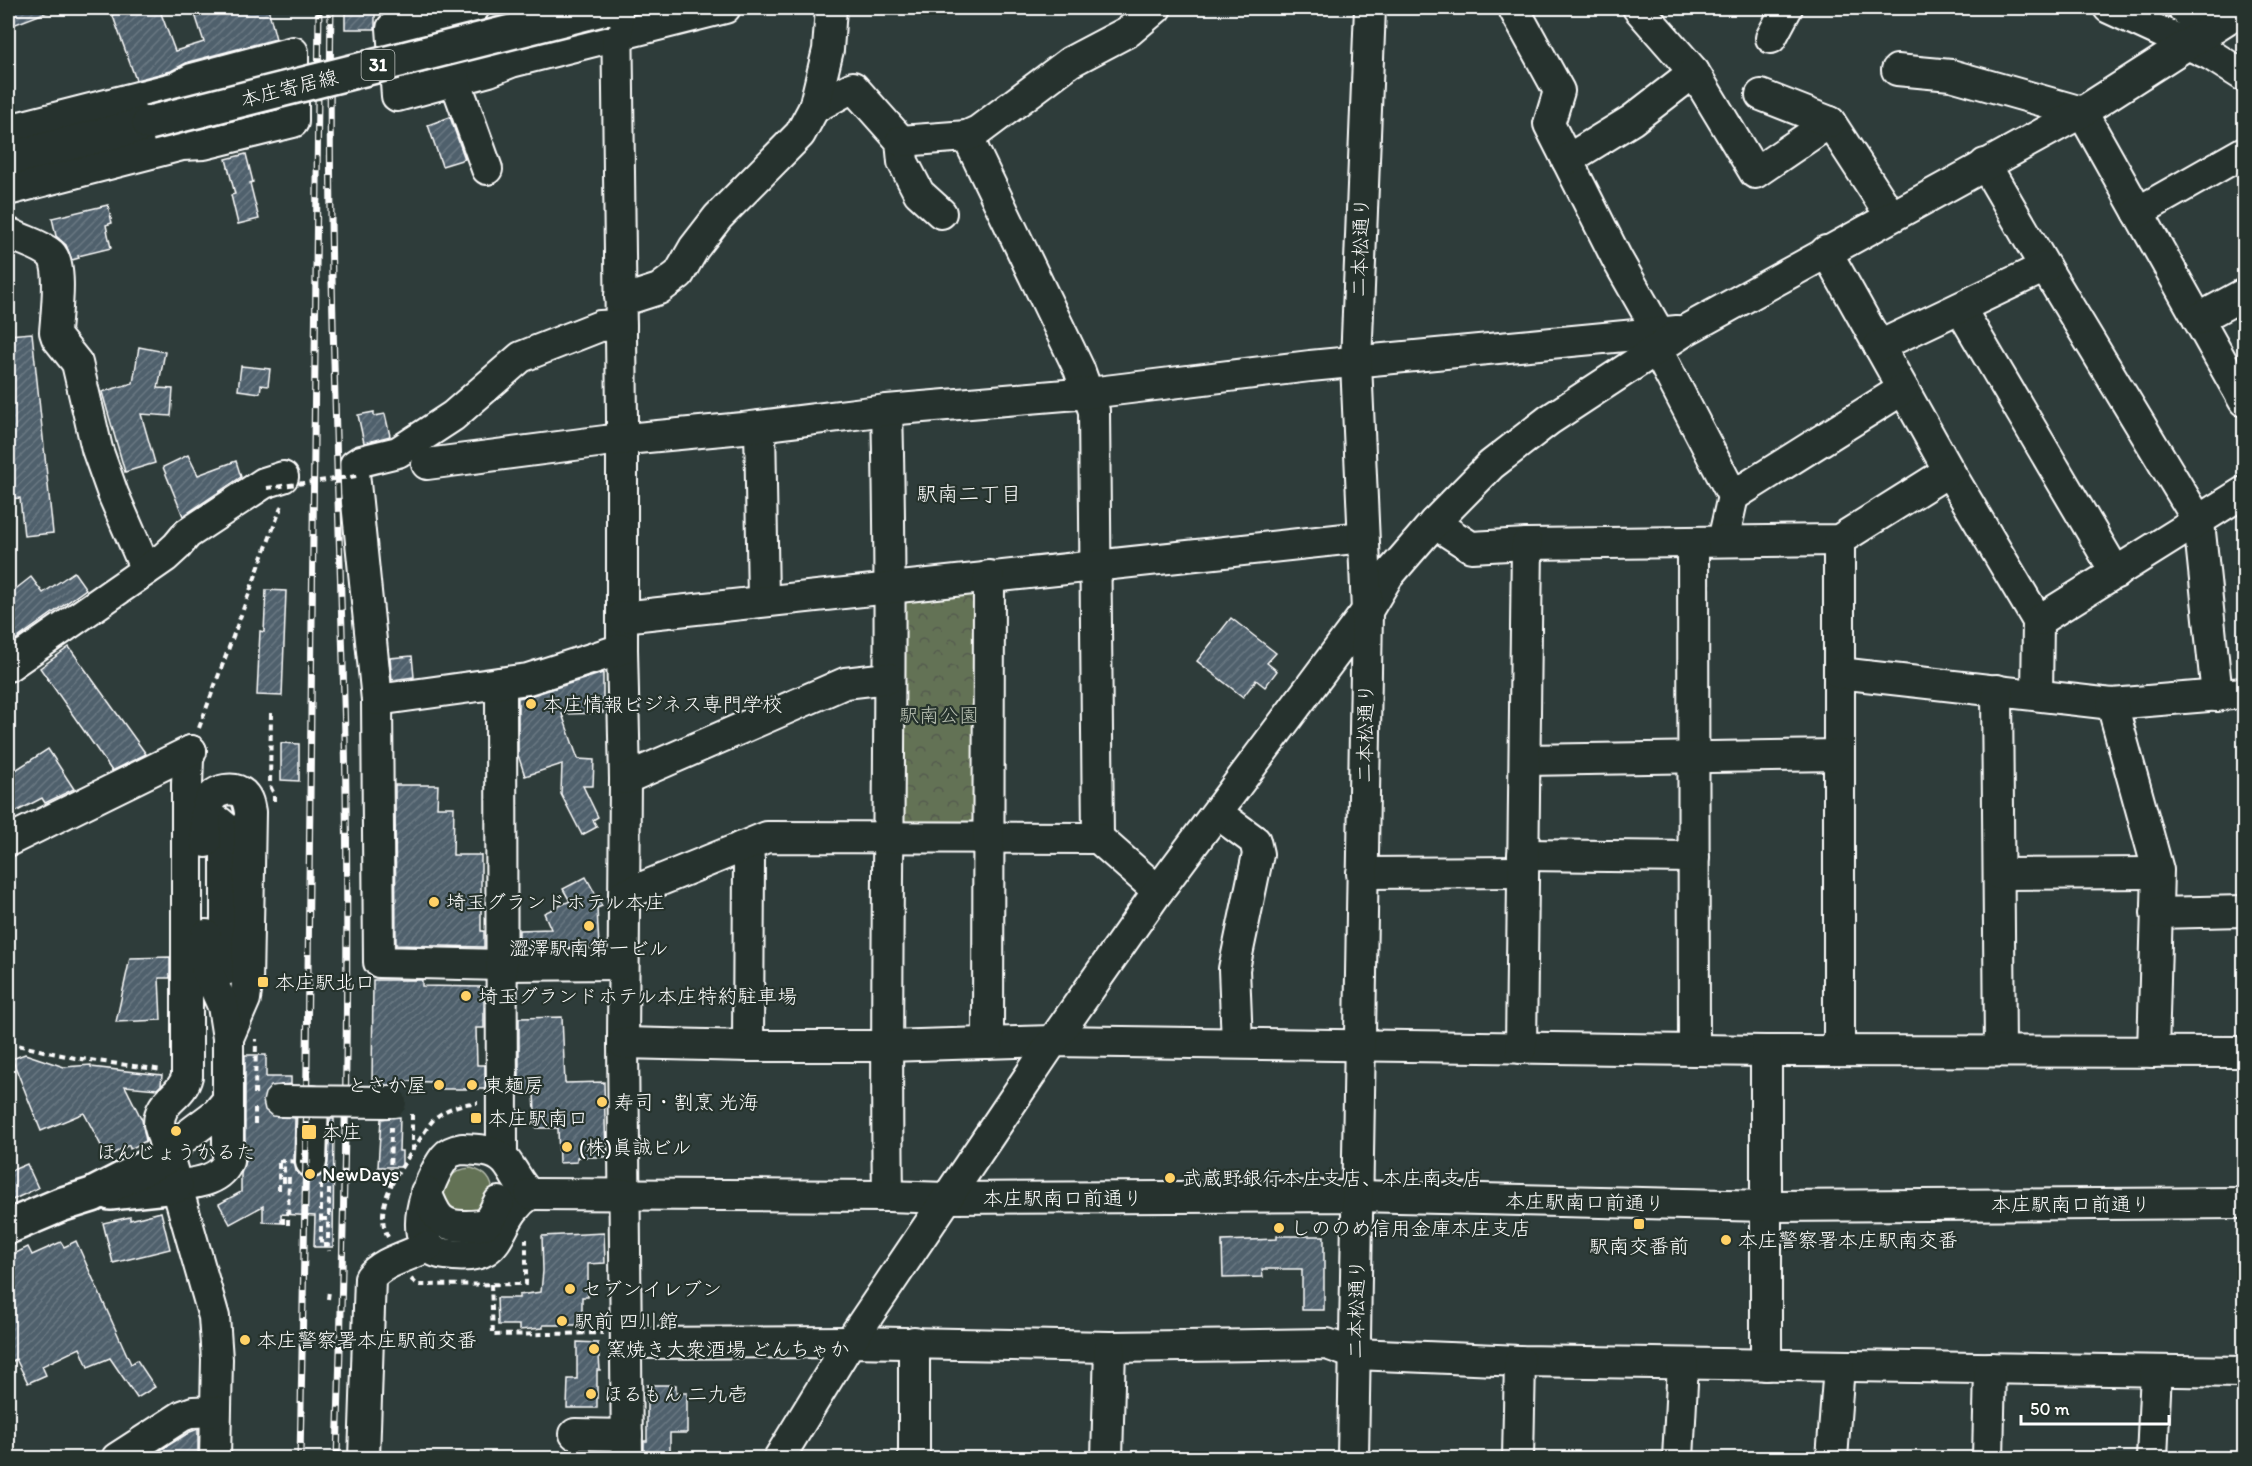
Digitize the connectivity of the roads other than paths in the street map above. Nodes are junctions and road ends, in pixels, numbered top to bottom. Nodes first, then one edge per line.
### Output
1 (474, 8) edge
2 (725, 8) edge
3 (831, 8) edge
4 (1156, 8) edge
5 (1370, 8) edge
6 (1638, 8) edge
7 (1787, 8) edge
8 (2109, 8) edge
9 (2183, 8) edge
10 (2244, 8) edge
11 (1514, 9) dead end
12 (614, 16) edge
13 (1771, 38) dead end
14 (2199, 38) junction
15 (1897, 70) dead end
16 (1694, 72) junction
17 (2244, 76) edge
18 (455, 80) junction
19 (1761, 95) dead end
20 (814, 108) junction
21 (2082, 112) junction
22 (1830, 122) junction
23 (8, 130) edge
24 (967, 136) junction
25 (901, 141) junction
26 (8, 159) edge
27 (1567, 160) junction
28 (2241, 163) edge
29 (1985, 164) junction
30 (487, 169) dead end
31 (8, 190) edge
32 (2138, 212) junction
33 (941, 213) dead end
34 (1891, 216) junction
35 (13, 235) dead end
36 (1826, 251) junction
37 (2045, 267) junction
38 (2244, 294) edge
39 (1960, 308) junction
40 (621, 310) junction
41 (2198, 319) junction
42 (1667, 337) junction
43 (1880, 346) junction
44 (1356, 363) junction
45 (1903, 389) junction
46 (1089, 393) junction
47 (2244, 401) edge
48 (887, 410) junction
49 (760, 426) junction
50 (622, 440) junction
51 (428, 464) dead end
52 (1949, 471) junction
53 (280, 488) road end
54 (2244, 492) edge
55 (1733, 496) junction
56 (2199, 522) junction
57 (1434, 523) junction
58 (1363, 537) junction
59 (1839, 540) junction
60 (1723, 541) junction
61 (1693, 542) junction
62 (1527, 544) junction
63 (1096, 565) junction
64 (146, 570) junction
65 (2116, 573) junction
66 (989, 576) junction
67 (888, 589) junction
68 (763, 600) junction
69 (1367, 611) junction
70 (622, 617) junction
71 (2038, 621) junction
72 (622, 650) junction
73 (8, 666) edge
74 (1839, 673) junction
75 (888, 678) junction
76 (501, 683) junction
77 (1997, 690) junction
78 (2037, 694) junction
79 (2231, 695) edge
80 (377, 700) junction
81 (2112, 704) junction
82 (1839, 755) junction
83 (1693, 758) junction
84 (1525, 760) junction
85 (625, 779) junction
86 (1217, 813) junction
87 (988, 837) junction
88 (890, 838) junction
89 (1098, 838) junction
90 (8, 841) edge
91 (741, 847) junction
92 (1694, 857) junction
93 (1523, 864) junction
94 (1362, 873) junction
95 (2157, 873) junction
96 (1999, 874) junction
97 (1158, 891) junction
98 (624, 895) junction
99 (2244, 911) edge
100 (2156, 913) junction
101 (623, 964) junction
102 (501, 965) junction
103 (242, 1034) junction
104 (1053, 1041) junction
105 (623, 1043) junction
106 (988, 1043) junction
107 (1237, 1043) junction
108 (1360, 1045) junction
109 (748, 1046) junction
110 (887, 1046) junction
111 (1521, 1048) junction
112 (1694, 1050) junction
113 (2000, 1050) junction
114 (1766, 1051) junction
115 (1839, 1051) junction
116 (2153, 1052) junction
117 (2244, 1052) edge
118 (227, 1101) junction
119 (263, 1101) road end
120 (313, 1101) junction
121 (401, 1111) road end
122 (495, 1153) junction
123 (227, 1154) junction
124 (168, 1156) junction
125 (311, 1170) road end
126 (176, 1186) junction
127 (426, 1192) junction
128 (530, 1194) junction
129 (92, 1195) junction
130 (626, 1195) junction
131 (888, 1196) junction
132 (1357, 1196) junction
133 (946, 1198) junction
134 (499, 1202) junction
135 (2244, 1203) edge
136 (1767, 1206) junction
137 (8, 1227) edge
138 (498, 1236) junction
139 (428, 1246) junction
140 (620, 1338) junction
141 (850, 1342) junction
142 (914, 1342) junction
143 (1110, 1347) junction
144 (1355, 1354) junction
145 (1520, 1361) junction
146 (1683, 1364) junction
147 (1766, 1365) junction
148 (1839, 1366) junction
149 (1990, 1368) junction
150 (2156, 1371) junction
151 (2244, 1372) edge
152 (215, 1411) junction
153 (574, 1434) dead end
154 (627, 1447) edge
155 (117, 1458) edge
156 (215, 1458) edge
157 (364, 1458) edge
158 (779, 1458) edge
159 (914, 1458) edge
160 (1107, 1458) edge
161 (1353, 1458) edge
162 (1518, 1458) edge
163 (1678, 1458) edge
164 (1832, 1458) edge
165 (1988, 1458) edge
166 (2152, 1458) edge

1 - 18 street
2 - 12 street
3 - 20 street
4 - 24 street
5 - 44 street, 二本松通り
6 - 16 street
7 - 13 street
8 - 14 street
9 - 14 street
10 - 14 street
11 - 27 street
12 - 18 street
12 - 26 main road, 本庄寄居線 / 31, bridge
12 - 40 street
14 - 17 street
14 - 21 street
15 - 21 street
16 - 22 street
16 - 27 street
18 - 30 street
19 - 22 street
20 - 25 street
20 - 40 street
21 - 29 street
21 - 32 street
22 - 34 street
23 - 31 street
24 - 25 street
24 - 46 street
25 - 33 street
27 - 42 street
28 - 32 street
29 - 34 street
29 - 37 street
32 - 41 street
34 - 36 street
35 - 64 street
36 - 42 street
36 - 43 street
37 - 39 street
37 - 56 street
38 - 41 street
39 - 43 street
39 - 65 street
40 - 50 street
40 - 80 street
41 - 47 street
42 - 44 street
42 - 55 street
42 - 57 street
43 - 45 street
44 - 46 street
44 - 58 street, 二本松通り
45 - 52 street
45 - 55 street
46 - 48 street
46 - 63 street
48 - 49 street
48 - 67 street
49 - 50 street
49 - 68 street
50 - 51 street
50 - 70 street
52 - 59 street
52 - 71 street
53 - 64 street
54 - 56 street
55 - 60 street
56 - 65 street
56 - 79 street
57 - 62 street
57 - 69 street
58 - 63 street
58 - 69 street, 二本松通り
59 - 60 street
59 - 74 street
60 - 61 street
61 - 62 street
61 - 83 street
62 - 84 street
63 - 66 street
63 - 89 street
64 - 73 street
65 - 71 street
66 - 67 street
66 - 87 street
67 - 68 street
67 - 75 street
68 - 70 street
69 - 86 street
69 - 94 street, 二本松通り
70 - 72 street
71 - 78 street
72 - 76 street
72 - 85 street
74 - 77 street
74 - 82 street
75 - 85 street
75 - 88 street
76 - 80 street
76 - 102 street
77 - 78 street
77 - 96 street
78 - 81 street
79 - 81 street
80 - 102 street
81 - 95 street
82 - 83 street
82 - 115 street
83 - 84 street
83 - 92 street
84 - 93 street
85 - 98 street
86 - 97 street
86 - 107 street
87 - 88 street
87 - 89 street
87 - 106 street
88 - 91 street
88 - 110 street
89 - 97 street
90 - 124 street
91 - 98 street
91 - 109 street
92 - 93 street
92 - 112 street
93 - 94 street
93 - 111 street
94 - 108 street, 二本松通り
95 - 96 street
95 - 100 street
96 - 113 street
97 - 104 street
98 - 101 street
99 - 100 street
100 - 116 street
101 - 102 street
101 - 105 street
102 - 122 street
103 - 103 street
103 - 118 street
104 - 106 street
104 - 107 street
104 - 133 street
105 - 109 street
105 - 130 street
106 - 110 street
107 - 108 street
108 - 111 street
108 - 132 street, 二本松通り
109 - 110 street
110 - 131 street
111 - 112 street
112 - 114 street
113 - 115 street
113 - 116 street
114 - 115 street
114 - 136 street
116 - 117 street
118 - 123 street
118 - 124 street
119 - 120 street, bridge
120 - 121 street, bridge
120 - 125 street
122 - 127 street
122 - 128 street
122 - 134 street
123 - 124 street
123 - 126 street
124 - 126 street
124 - 129 main road
126 - 129 main road
126 - 152 street
127 - 134 street
127 - 139 street
128 - 130 street, 本庄駅南口前通り
128 - 138 street
129 - 137 main road
130 - 131 street, 本庄駅南口前通り
130 - 140 street
131 - 133 street, 本庄駅南口前通り
132 - 133 street, 本庄駅南口前通り
132 - 136 street, 本庄駅南口前通り
132 - 144 street, 二本松通り
133 - 141 street
134 - 138 street
135 - 136 street, 本庄駅南口前通り
136 - 147 street
138 - 139 street
139 - 157 street
140 - 141 street
140 - 154 street
141 - 142 street
141 - 158 street
142 - 143 street
142 - 159 street
143 - 144 street
143 - 160 street
144 - 145 street
144 - 161 street, 二本松通り
145 - 146 street
145 - 162 street
146 - 147 street
146 - 163 street
147 - 148 street
148 - 149 street
148 - 164 street
149 - 150 street
149 - 165 street
150 - 151 street
150 - 166 street
152 - 155 street
152 - 156 street
153 - 154 street

